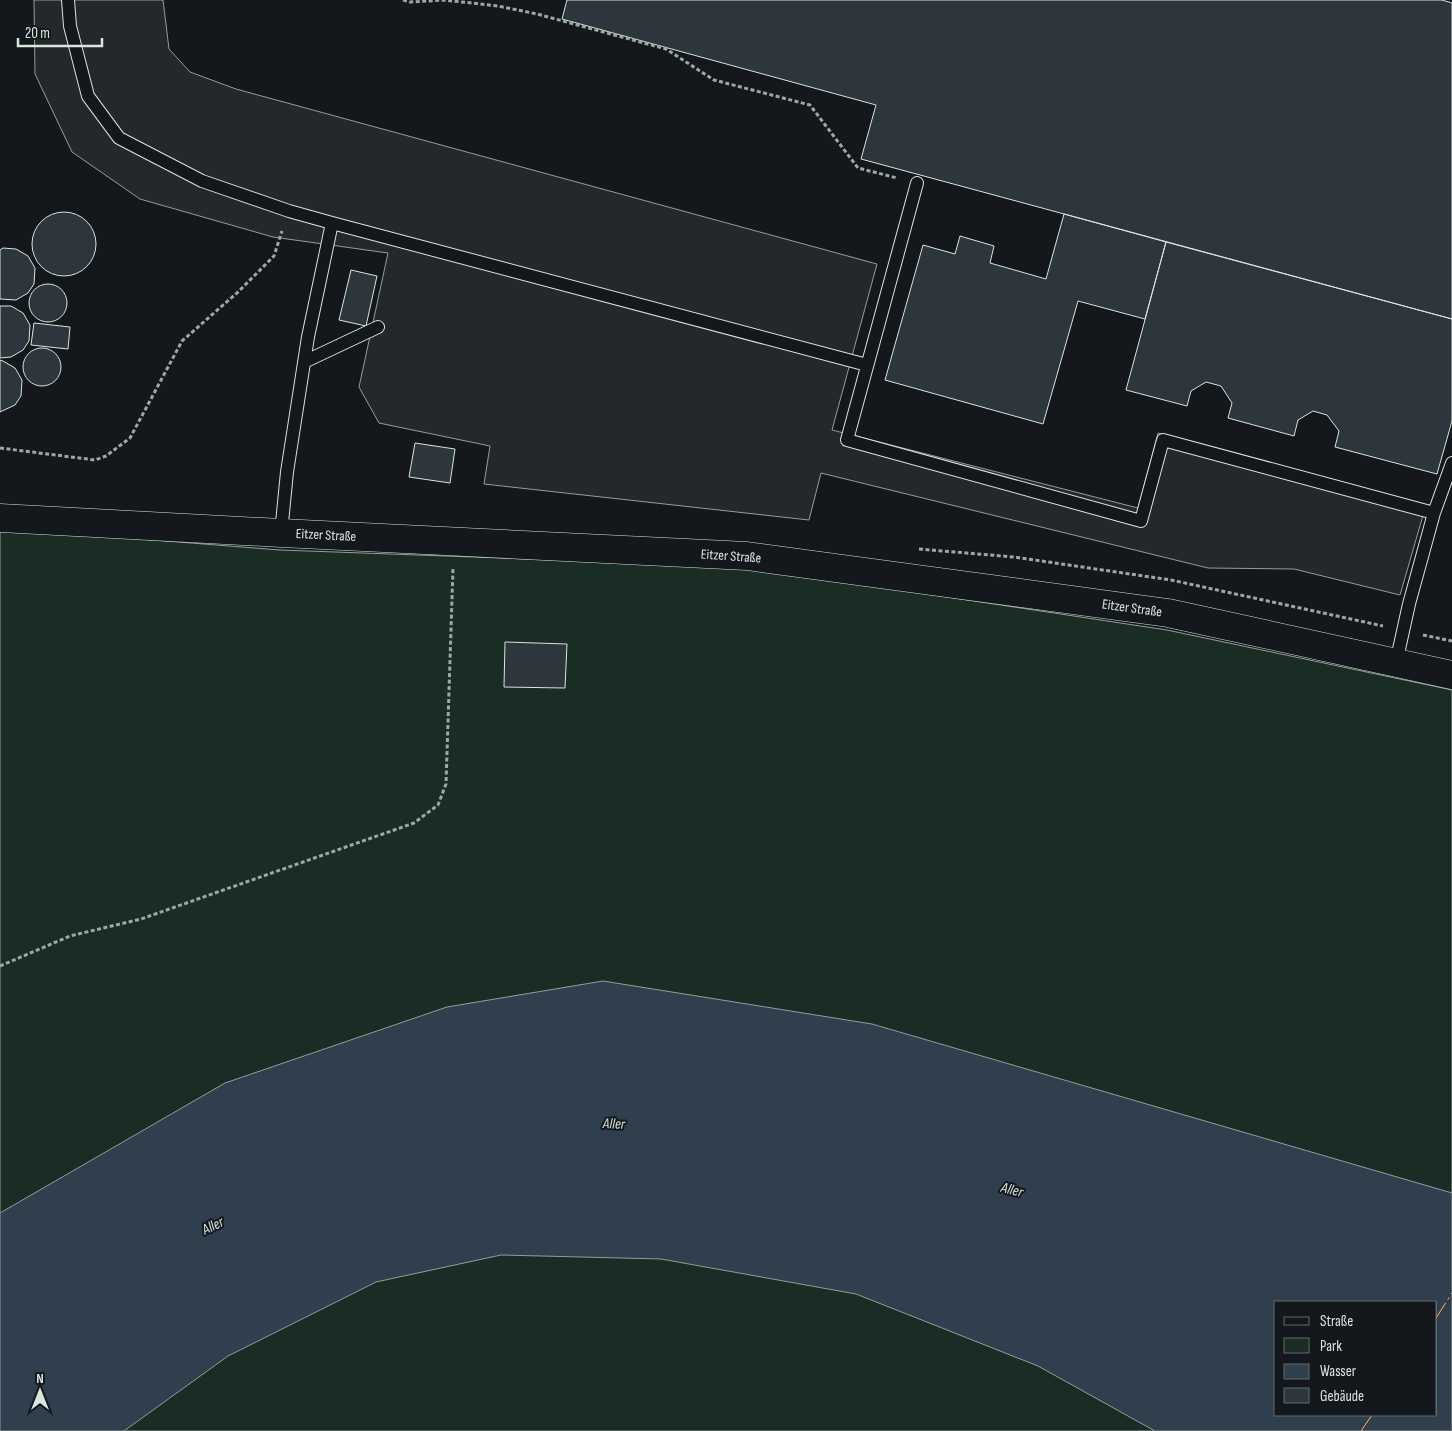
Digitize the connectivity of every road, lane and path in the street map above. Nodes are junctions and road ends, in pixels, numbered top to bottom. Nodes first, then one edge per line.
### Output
1 (68, 0) edge
2 (403, 0) edge
3 (444, 0) edge
4 (917, 183) joint
5 (289, 211) junction
6 (332, 223) junction
7 (378, 327) dead end
8 (304, 362) junction
9 (867, 365) junction
10 (0, 448) edge
11 (1452, 463) edge
12 (1434, 513) junction
13 (0, 518) edge
14 (281, 533) junction
15 (454, 542) junction
16 (1396, 663) junction
17 (1452, 675) edge
18 (0, 966) edge

1 - 5 lane
2 - 3 path
3 - 4 path
4 - 9 lane
5 - 6 lane
5 - 10 path
6 - 8 lane
6 - 9 lane
7 - 8 lane
8 - 14 lane
9 - 12 lane
11 - 12 lane
12 - 16 lane
13 - 14 main road, Eitzer Straße
14 - 15 main road, Eitzer Straße
15 - 16 main road, Eitzer Straße
15 - 18 path
16 - 17 main road, Eitzer Straße

